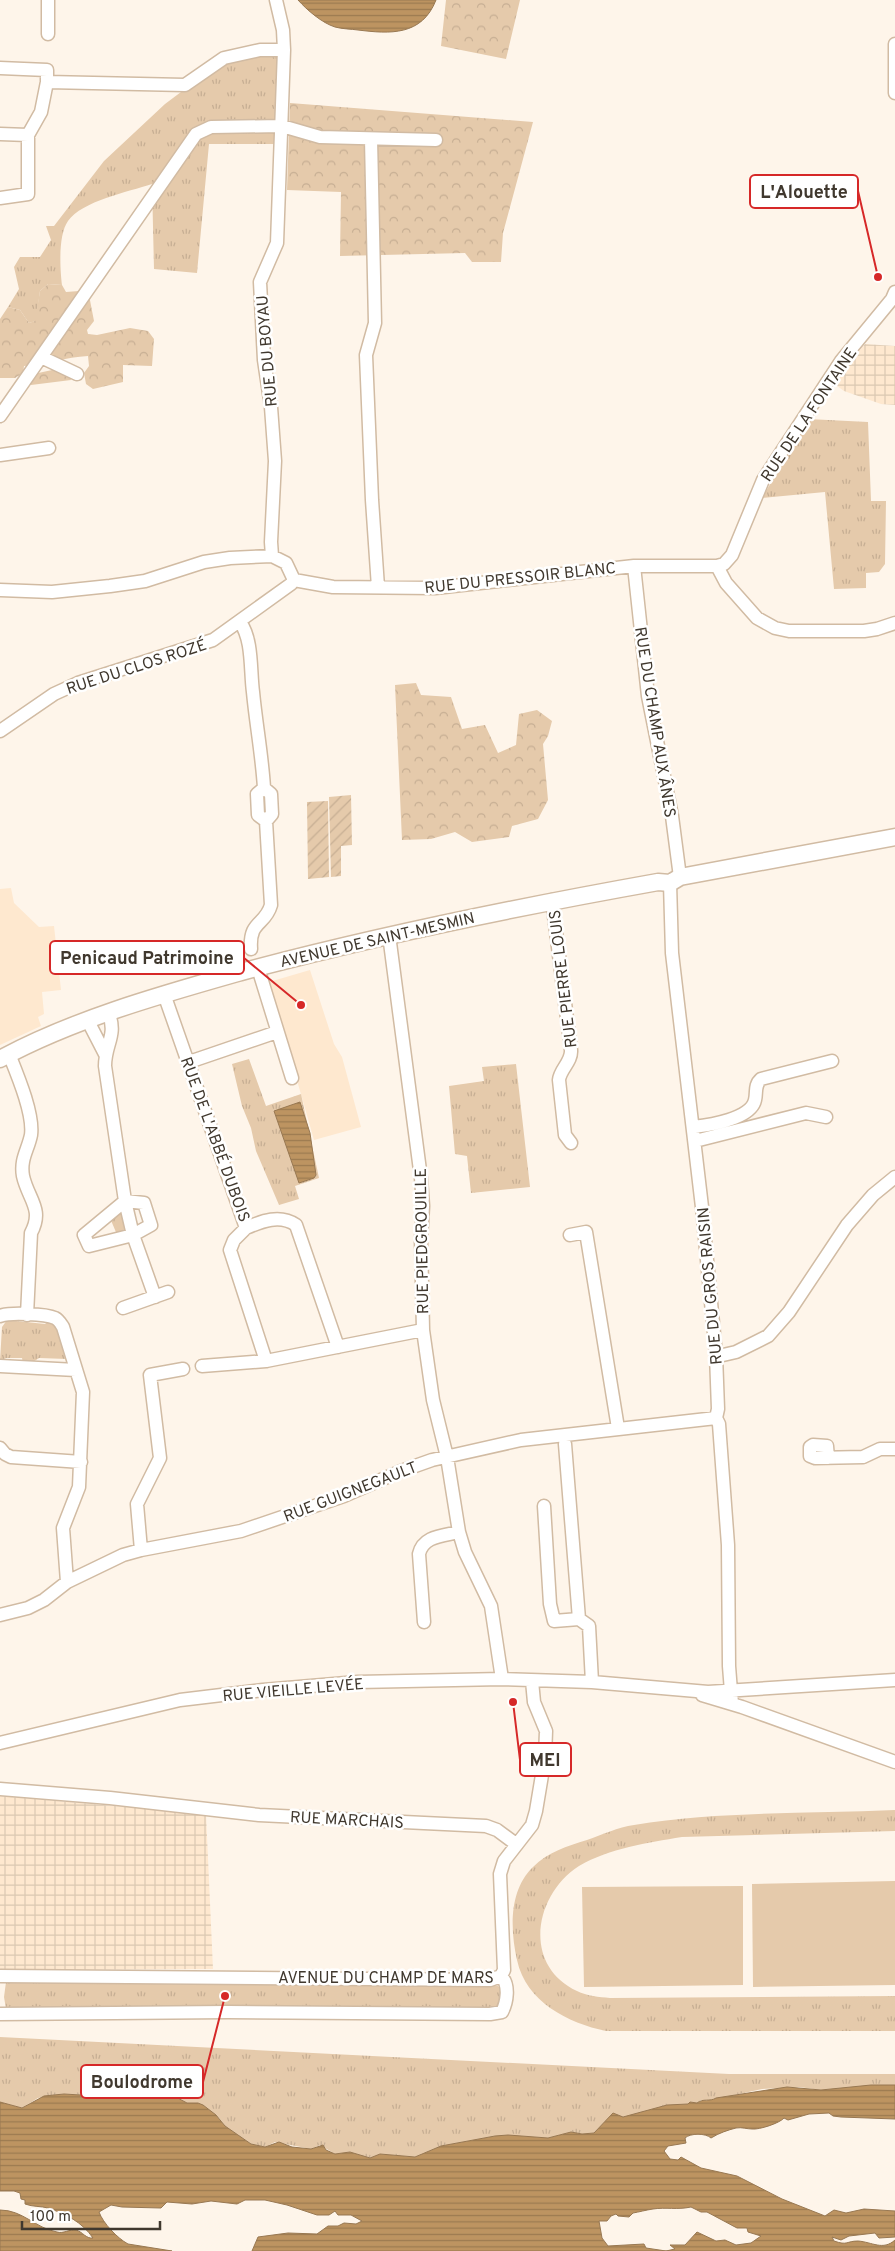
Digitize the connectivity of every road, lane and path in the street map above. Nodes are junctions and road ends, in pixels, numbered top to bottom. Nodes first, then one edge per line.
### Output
1 (48, 0) edge
2 (276, 0) edge
3 (48, 34) dead end
4 (895, 44) edge
5 (284, 50) junction
6 (0, 68) edge
7 (47, 76) junction
8 (895, 92) edge
9 (282, 126) junction
10 (0, 134) edge
11 (28, 135) junction
12 (371, 139) junction
13 (436, 140) dead end
14 (0, 198) edge
15 (895, 292) edge
16 (42, 357) junction
17 (77, 374) dead end
18 (0, 416) edge
19 (49, 448) dead end
20 (0, 454) edge
21 (272, 556) junction
22 (634, 566) junction
23 (717, 566) junction
24 (294, 580) junction
25 (378, 587) junction
26 (0, 590) edge
27 (240, 622) junction
28 (895, 623) edge
29 (0, 731) edge
30 (895, 836) edge
31 (675, 880) junction
32 (552, 900) junction
33 (389, 935) junction
34 (251, 950) dead end
35 (258, 968) junction
36 (164, 994) junction
37 (109, 1014) junction
38 (88, 1021) junction
39 (277, 1032) junction
40 (105, 1054) junction
41 (4, 1057) edge
42 (832, 1061) dead end
43 (189, 1062) junction
44 (292, 1078) dead end
45 (826, 1117) dead end
46 (693, 1127) junction
47 (695, 1141) junction
48 (571, 1143) dead end
49 (895, 1177) edge
50 (125, 1201) junction
51 (246, 1228) junction
52 (133, 1235) junction
53 (570, 1235) dead end
54 (168, 1292) dead end
55 (155, 1297) junction
56 (123, 1308) dead end
57 (28, 1315) junction
58 (0, 1316) edge
59 (422, 1330) junction
60 (338, 1347) junction
61 (716, 1355) junction
62 (266, 1360) junction
63 (0, 1366) edge
64 (202, 1366) dead end
65 (183, 1369) dead end
66 (76, 1370) junction
67 (716, 1418) junction
68 (618, 1428) junction
69 (566, 1444) dead end
70 (0, 1448) edge
71 (895, 1449) edge
72 (447, 1456) junction
73 (828, 1458) dead end
74 (80, 1462) junction
75 (544, 1506) dead end
76 (459, 1532) junction
77 (141, 1550) junction
78 (67, 1582) junction
79 (0, 1615) edge
80 (579, 1619) junction
81 (424, 1622) dead end
82 (502, 1678) junction
83 (532, 1680) junction
84 (895, 1680) edge
85 (592, 1682) junction
86 (731, 1690) junction
87 (688, 1691) junction
88 (732, 1704) junction
89 (0, 1742) edge
90 (895, 1762) edge
91 (0, 1789) edge
92 (516, 1844) junction
93 (501, 1976) junction
94 (1, 1977) edge
95 (1, 2012) edge

1 - 3 street
2 - 5 street, RUE DU BOYAU
4 - 8 street
5 - 7 street
5 - 9 street, RUE DU BOYAU
6 - 7 street
7 - 11 street
9 - 12 street
9 - 16 street
9 - 21 street, RUE DU BOYAU
10 - 11 street
11 - 14 street
12 - 13 street
12 - 25 street
15 - 23 street, RUE DE LA FONTAINE
16 - 17 street
16 - 18 street
19 - 20 street
21 - 24 street
21 - 26 street
22 - 23 street, RUE DU PRESSOIR BLANC
22 - 25 street, RUE DU PRESSOIR BLANC
22 - 31 street, RUE DU CHAMP AUX ÂNES
23 - 28 street
24 - 25 street, RUE DU PRESSOIR BLANC
24 - 27 street, RUE DU CLOS ROZÉ
27 - 29 street, RUE DU CLOS ROZÉ
27 - 34 street
30 - 31 main road, AVENUE DE SAINT-MESMIN
31 - 32 main road, AVENUE DE SAINT-MESMIN
31 - 46 street, RUE DU GROS RAISIN
32 - 33 main road, AVENUE DE SAINT-MESMIN
32 - 48 street, RUE PIERRE LOUIS
33 - 35 main road, AVENUE DE SAINT-MESMIN
33 - 59 street, RUE PIEDGROUILLE
35 - 36 main road, AVENUE DE SAINT-MESMIN
35 - 39 street
36 - 37 main road, AVENUE DE SAINT-MESMIN
36 - 43 street, RUE DE L'ABBÉ DUBOIS
37 - 38 main road, AVENUE DE SAINT-MESMIN
37 - 40 street
38 - 40 street
38 - 41 main road, AVENUE DE SAINT-MESMIN
39 - 43 street
39 - 44 street
40 - 50 street
41 - 57 street
42 - 46 street
43 - 51 street, RUE DE L'ABBÉ DUBOIS
45 - 47 street
46 - 47 street, RUE DU GROS RAISIN
47 - 61 street, RUE DU GROS RAISIN
49 - 61 street
50 - 52 street
50 - 52 street
50 - 52 street
51 - 60 street, RUE DE L'ABBÉ DUBOIS
51 - 62 street
52 - 55 street
53 - 68 street
54 - 55 street
55 - 56 street
57 - 58 street
57 - 66 street
59 - 60 street
59 - 72 street, RUE PIEDGROUILLE
60 - 62 street
61 - 67 street, RUE DU GROS RAISIN
62 - 64 street
63 - 66 street
65 - 77 street
66 - 74 street
67 - 68 street, RUE GUIGNEGAULT
67 - 86 street, RUE DU GROS RAISIN
68 - 72 street, RUE GUIGNEGAULT
69 - 80 street
70 - 74 street
71 - 73 street
72 - 76 street, RUE PIEDGROUILLE
72 - 77 street, RUE GUIGNEGAULT
74 - 78 street
75 - 80 street
76 - 81 street
76 - 82 street, RUE PIEDGROUILLE
77 - 78 street, RUE GUIGNEGAULT
78 - 79 street, RUE GUIGNEGAULT
80 - 85 street
82 - 83 street, RUE VIEILLE LEVÉE
82 - 89 street, RUE VIEILLE LEVÉE
83 - 85 street, RUE VIEILLE LEVÉE
83 - 92 street
84 - 86 street, RUE VIEILLE LEVÉE
85 - 87 street, RUE VIEILLE LEVÉE
86 - 87 street, RUE VIEILLE LEVÉE
86 - 88 street, RUE DU GROS RAISIN
87 - 88 street
88 - 90 street
91 - 92 street, RUE MARCHAIS
92 - 93 street
93 - 94 street, AVENUE DU CHAMP DE MARS
93 - 95 street, AVENUE DU CHAMP DE MARS

